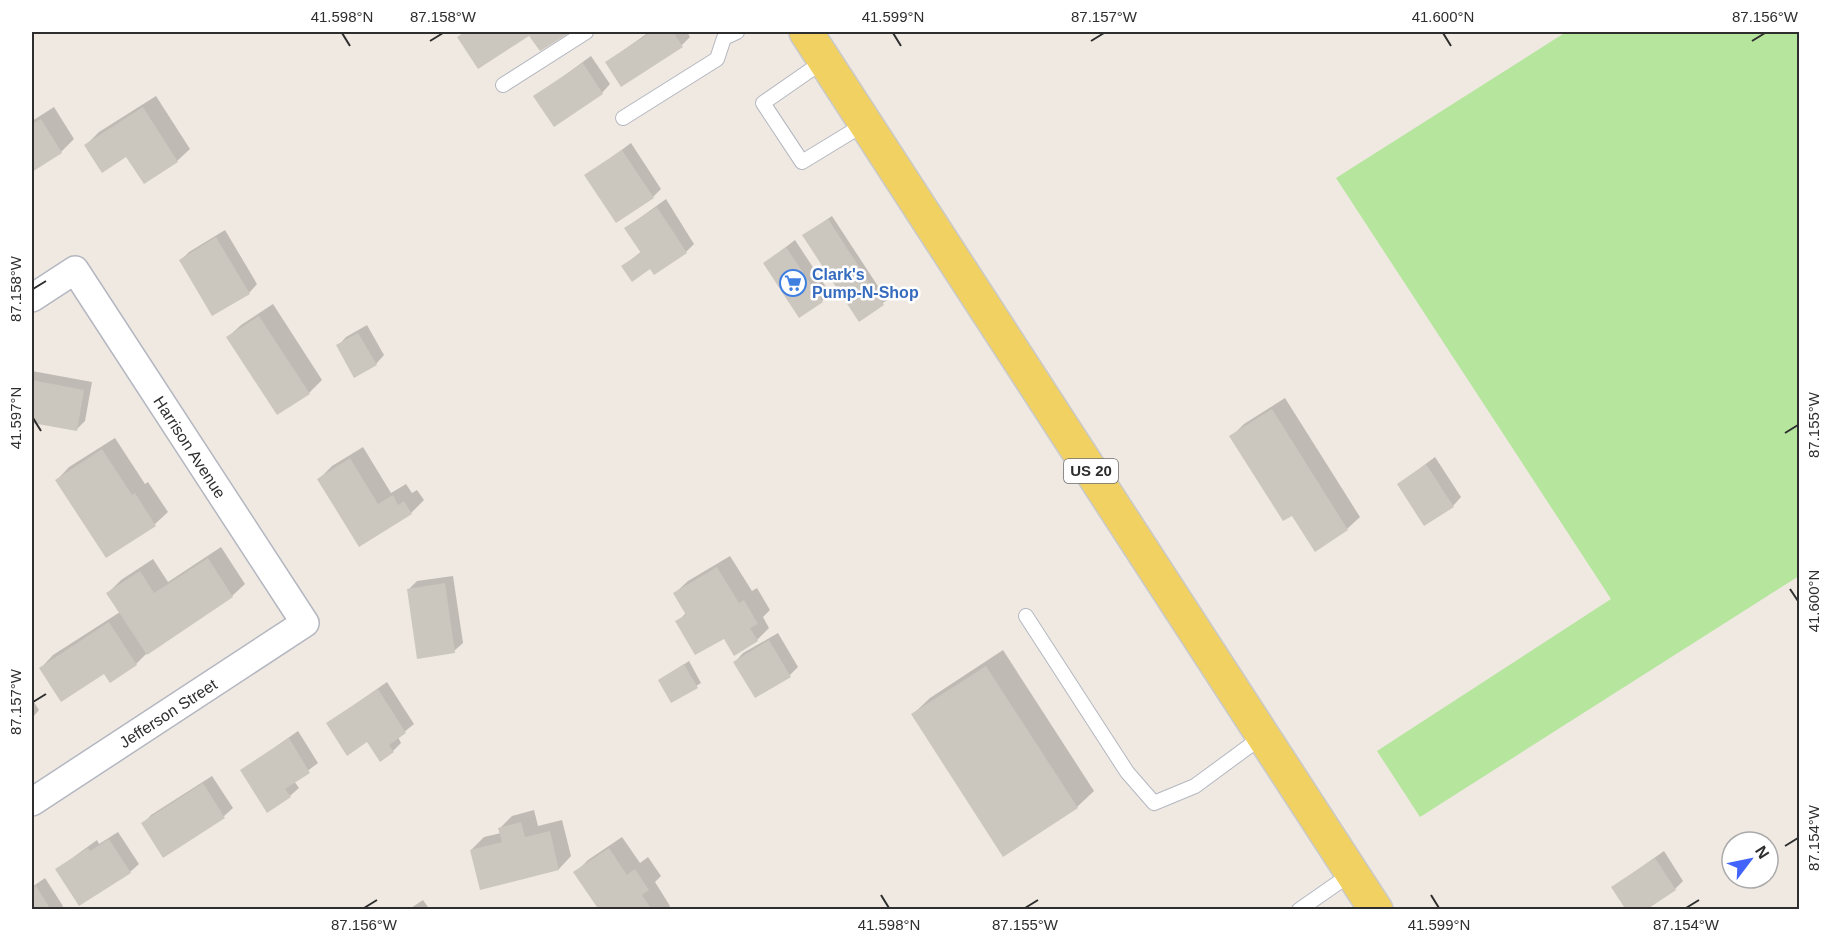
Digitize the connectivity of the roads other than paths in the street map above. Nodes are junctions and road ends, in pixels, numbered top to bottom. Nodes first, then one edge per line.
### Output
1 (586, 32) edge
2 (737, 32) edge
3 (806, 32) edge
4 (825, 60) junction
5 (503, 85) dead end
6 (623, 118) dead end
7 (866, 123) junction
8 (32, 298) edge
9 (1026, 616) dead end
10 (305, 624) joint
11 (1263, 736) junction
12 (32, 802) edge
13 (1352, 873) junction
14 (1299, 909) edge
15 (1376, 909) edge

1 - 5 lane
2 - 6 lane
3 - 4 main road, US 20
4 - 7 main road, US 20
4 - 7 lane
7 - 11 main road, US 20
8 - 10 street, Harrison Avenue
9 - 11 lane
10 - 12 street, Jefferson Street
11 - 13 main road, US 20
13 - 14 lane
13 - 15 main road, US 20

